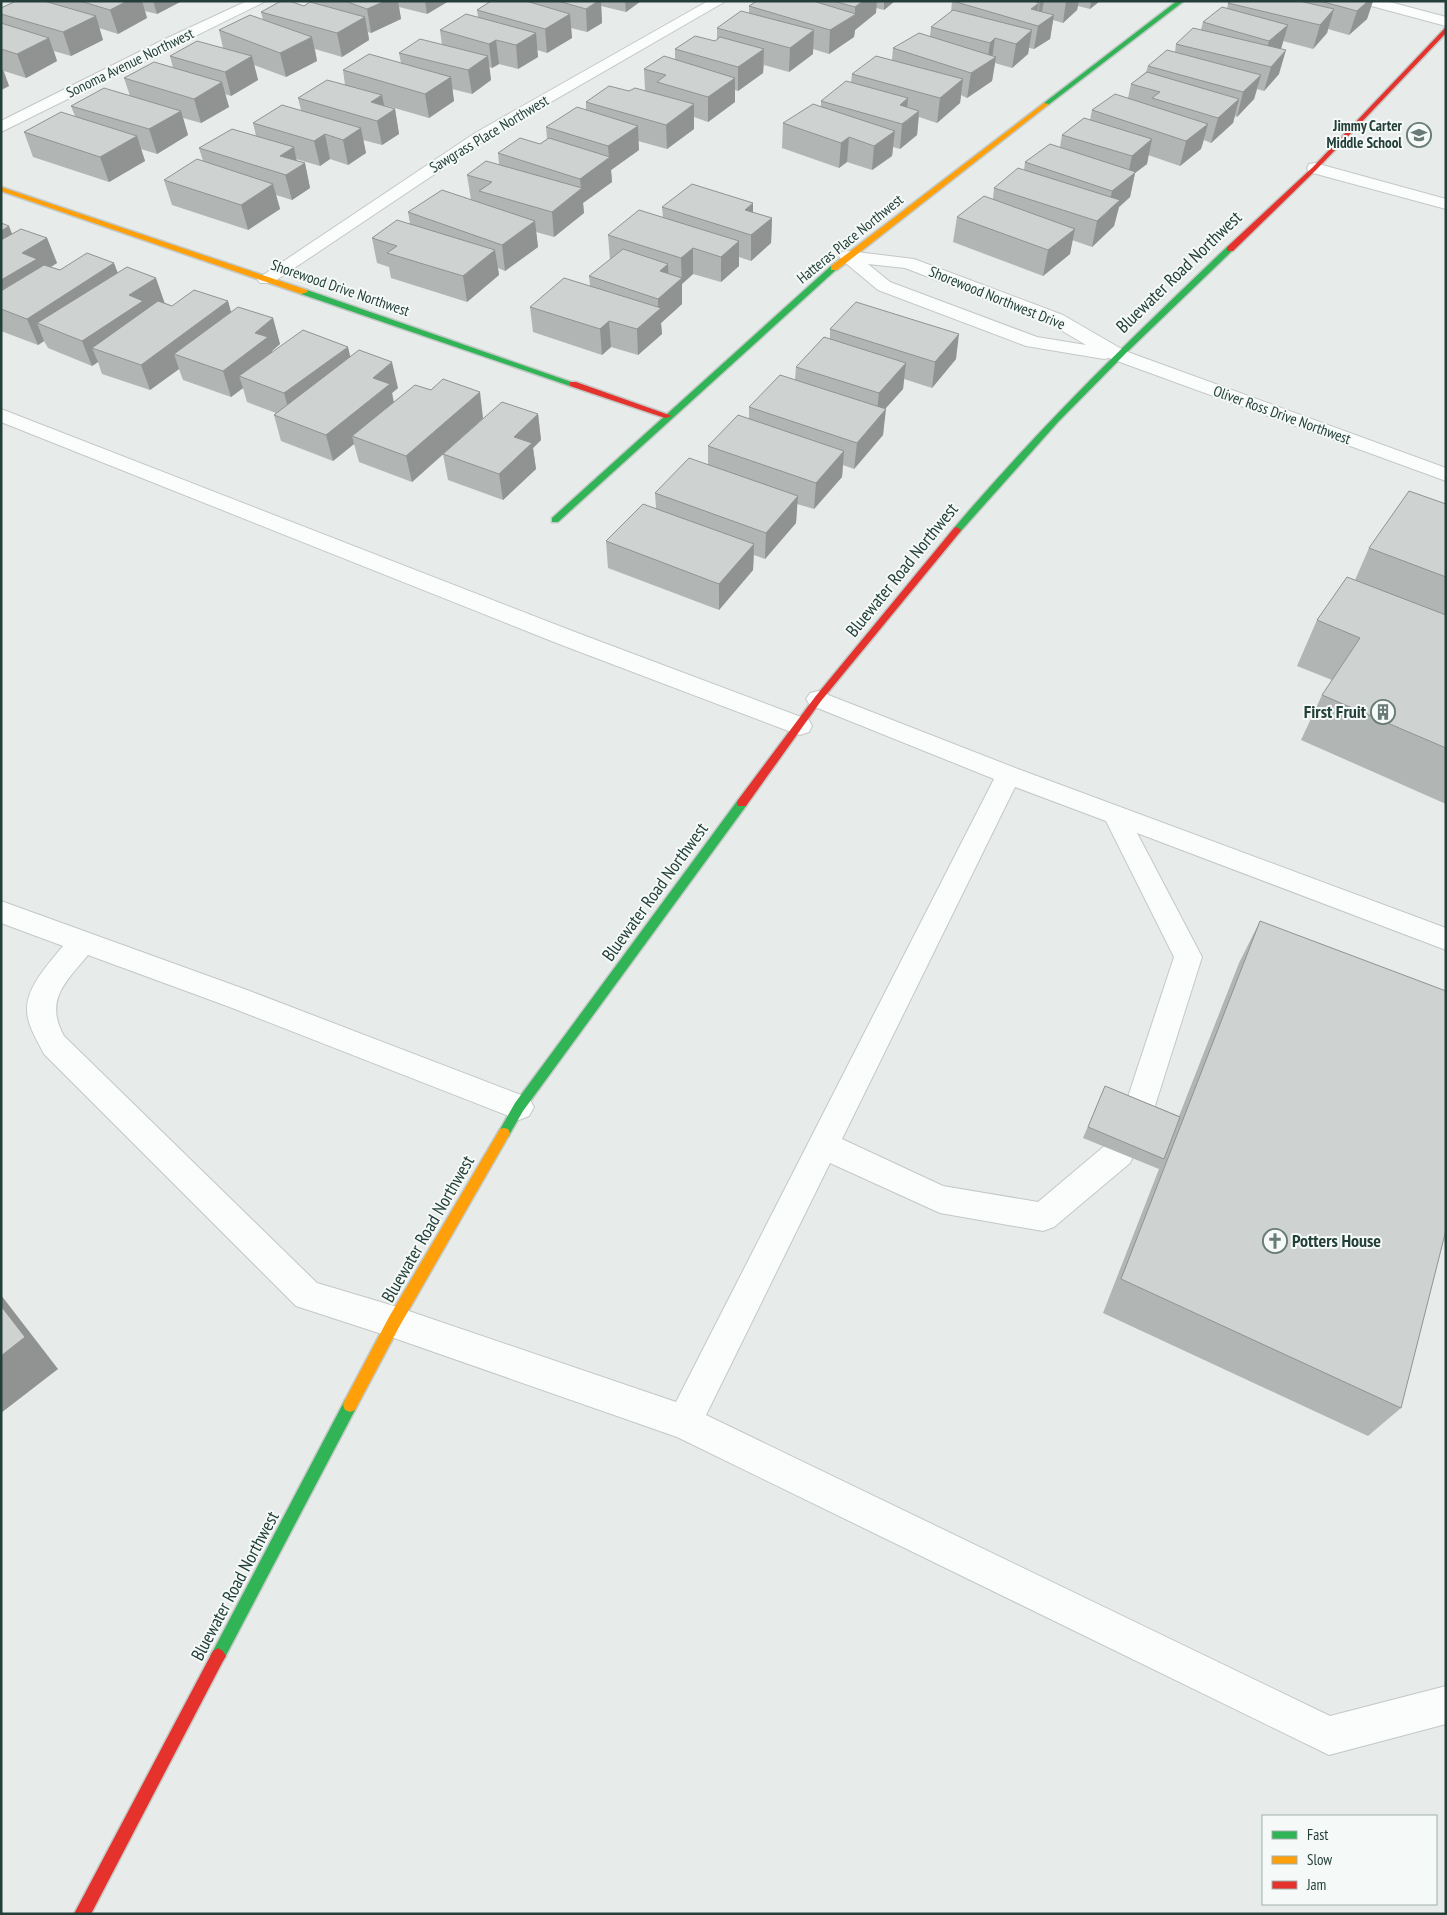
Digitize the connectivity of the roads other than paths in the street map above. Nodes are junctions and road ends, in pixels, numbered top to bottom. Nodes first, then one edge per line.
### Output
1 (259, 1) edge
2 (719, 1) edge
3 (1181, 1) edge
4 (1369, 1) edge
5 (1446, 22) edge
6 (1446, 29) edge
7 (1, 127) edge
8 (1315, 168) junction
9 (1, 189) edge
10 (1446, 197) edge
11 (1426, 198) junction
12 (1446, 204) edge
13 (848, 256) junction
14 (266, 279) junction
15 (1118, 355) junction
16 (1, 415) edge
17 (668, 416) junction
18 (1446, 475) edge
19 (554, 520) dead end
20 (818, 699) junction
21 (800, 726) junction
22 (1009, 775) junction
23 (1114, 813) junction
24 (1, 912) edge
25 (1446, 939) edge
26 (84, 941) junction
27 (519, 1108) junction
28 (823, 1145) junction
29 (394, 1322) junction
30 (684, 1422) junction
31 (1446, 1705) edge
32 (82, 1914) edge

1 - 7 street, Sonoma Avenue Northwest
2 - 14 street, Sawgrass Place Northwest
3 - 13 street, Hatteras Place Northwest
4 - 5 street
6 - 8 street, Bluewater Road Northwest
8 - 11 street
8 - 15 street, Bluewater Road Northwest
9 - 14 street, Shorewood Drive Northwest
10 - 11 street
11 - 12 street
13 - 15 street, Shorewood Northwest Drive
13 - 15 street, Shorewood Northwest Drive
13 - 17 street, Hatteras Place Northwest
14 - 17 street, Shorewood Drive Northwest
15 - 18 street, Oliver Ross Drive Northwest
15 - 20 street, Bluewater Road Northwest
16 - 21 street
17 - 19 street, Hatteras Place Northwest
20 - 21 street, Bluewater Road Northwest
20 - 22 street
21 - 27 street, Bluewater Road Northwest
22 - 23 street
22 - 28 street
23 - 25 street
23 - 28 street
24 - 26 street
26 - 27 street
26 - 29 street
27 - 29 street, Bluewater Road Northwest
28 - 30 street
29 - 30 street
29 - 32 street, Bluewater Road Northwest
30 - 31 street

